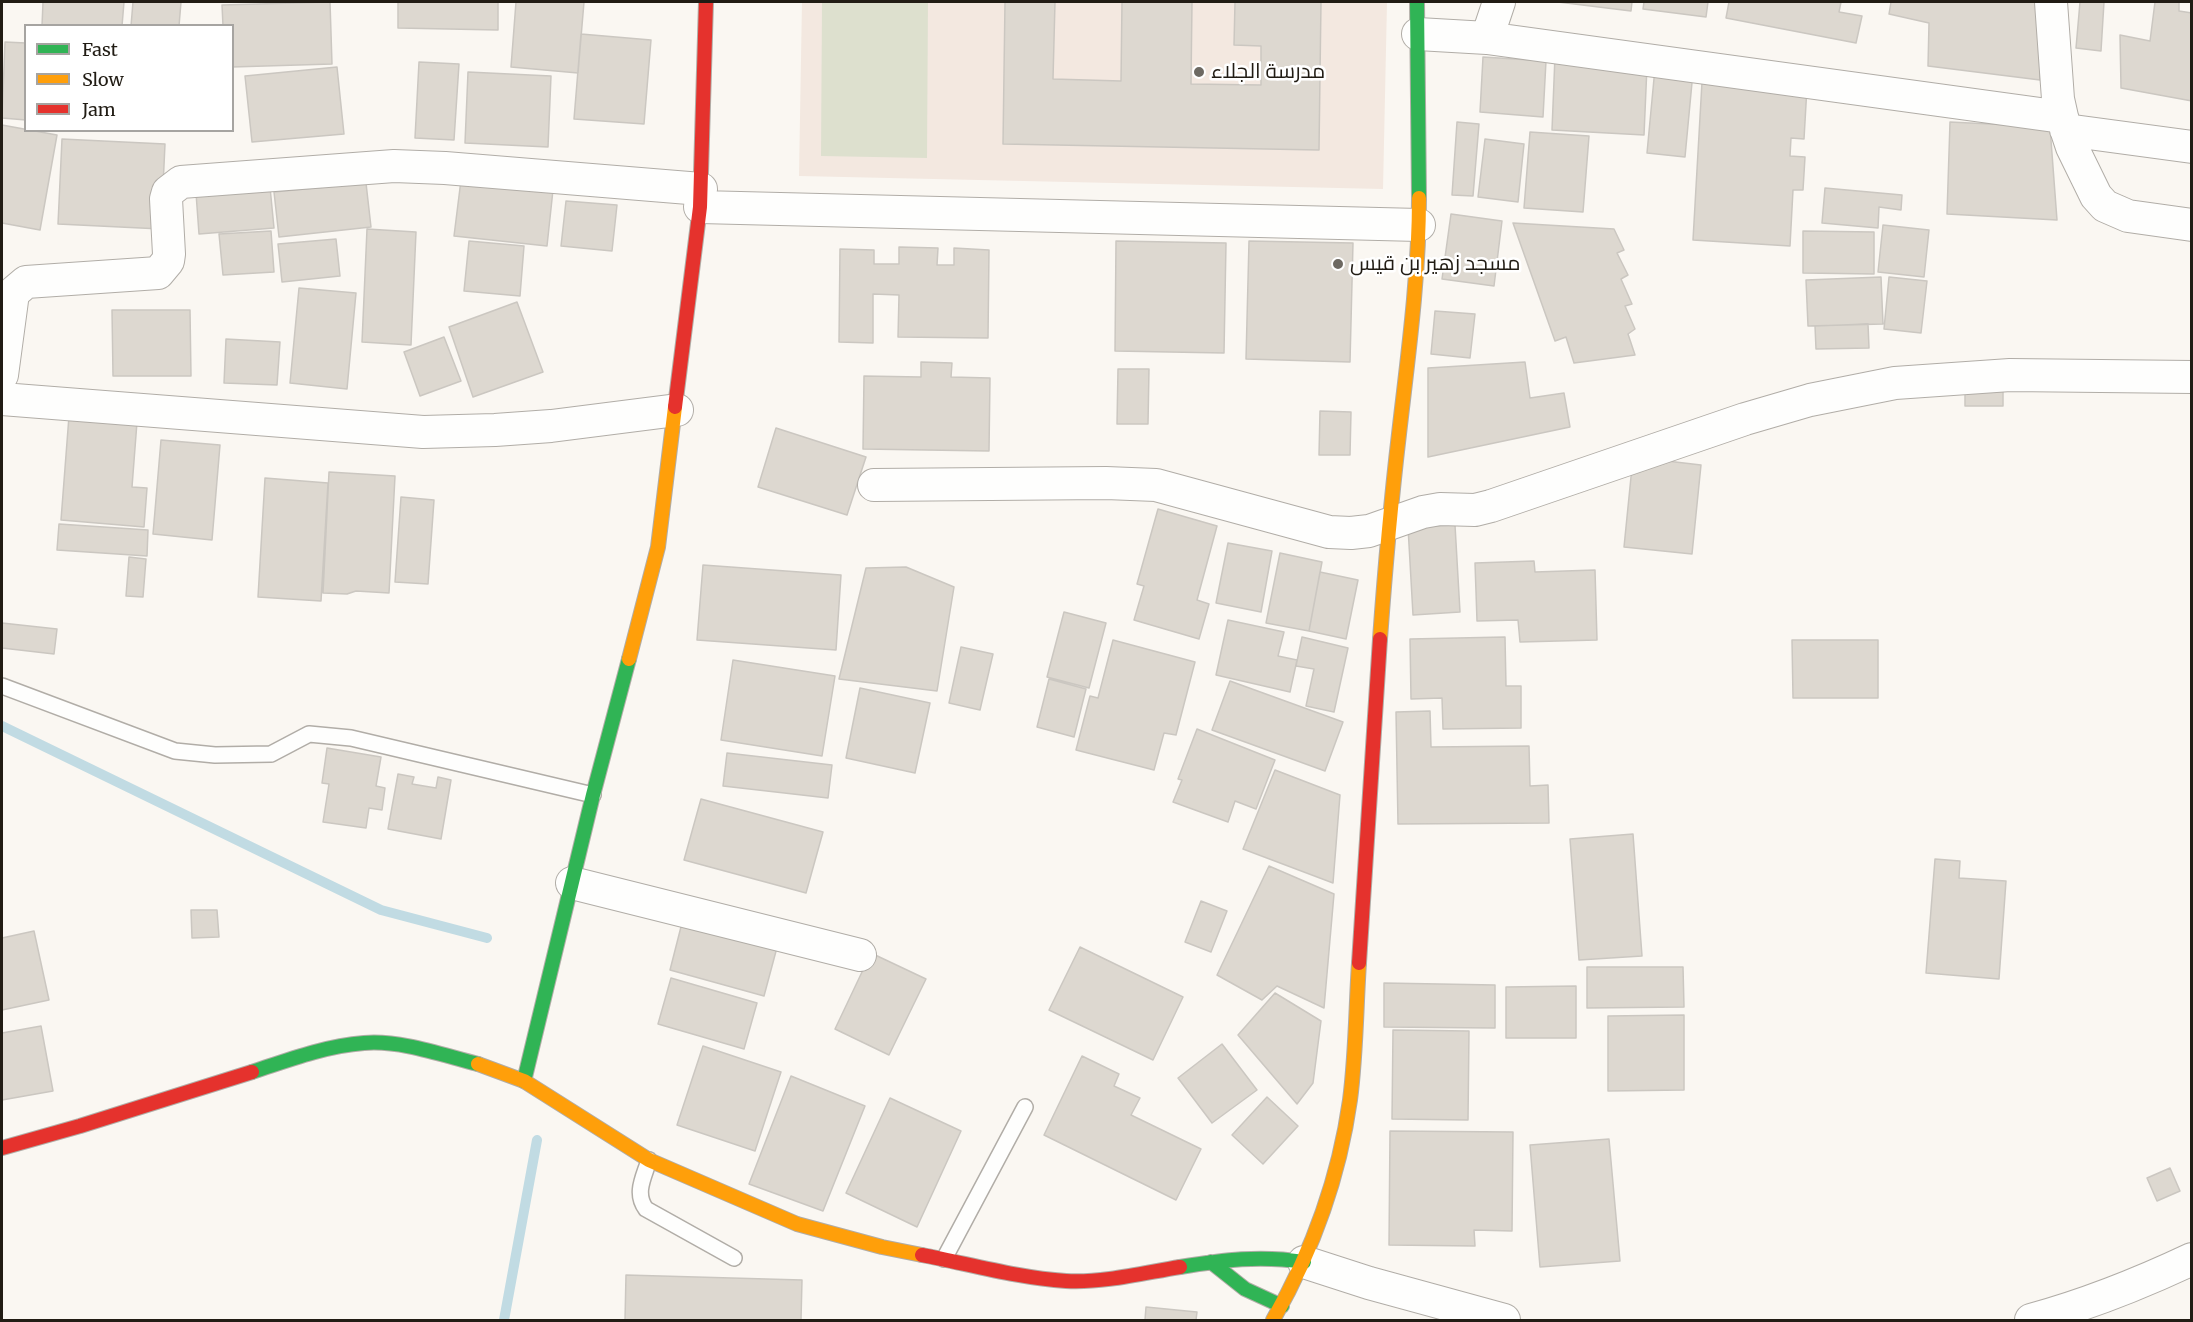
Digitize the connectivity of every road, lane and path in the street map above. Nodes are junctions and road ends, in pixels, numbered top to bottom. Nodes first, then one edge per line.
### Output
1 (706, 2) edge
2 (1417, 2) edge
3 (1499, 2) edge
4 (2051, 2) edge
5 (1418, 34) junction
6 (1487, 38) junction
7 (2064, 124) junction
8 (2192, 147) edge
9 (700, 198) junction
10 (1419, 225) junction
11 (2192, 225) edge
12 (2, 375) edge
13 (2192, 377) edge
14 (2, 399) edge
15 (677, 410) junction
16 (874, 485) dead end
17 (1388, 524) junction
18 (2, 686) edge
19 (593, 795) junction
20 (572, 883) junction
21 (860, 955) dead end
22 (524, 1081) junction
23 (1025, 1107) dead end
24 (2, 1148) edge
25 (649, 1160) junction
26 (734, 1258) dead end
27 (944, 1259) junction
28 (2192, 1259) edge
29 (1211, 1262) junction
30 (1304, 1262) junction
31 (1282, 1306) junction
32 (1273, 1320) edge
33 (1504, 1320) edge
34 (2031, 1320) edge

1 - 9 street
2 - 5 street
3 - 6 street
4 - 7 street
5 - 6 street
5 - 10 street
6 - 7 street
7 - 8 street
7 - 11 street
9 - 10 street
9 - 12 street
9 - 15 street
10 - 17 street
13 - 17 street
14 - 15 street
15 - 19 street
16 - 17 street
17 - 30 street
18 - 19 lane
19 - 20 street
20 - 21 street
20 - 22 street
22 - 24 street
22 - 25 street
23 - 27 lane
25 - 26 lane
25 - 27 street
27 - 29 street
28 - 34 street
29 - 30 street
29 - 31 street
30 - 31 street
30 - 33 street
31 - 32 street

